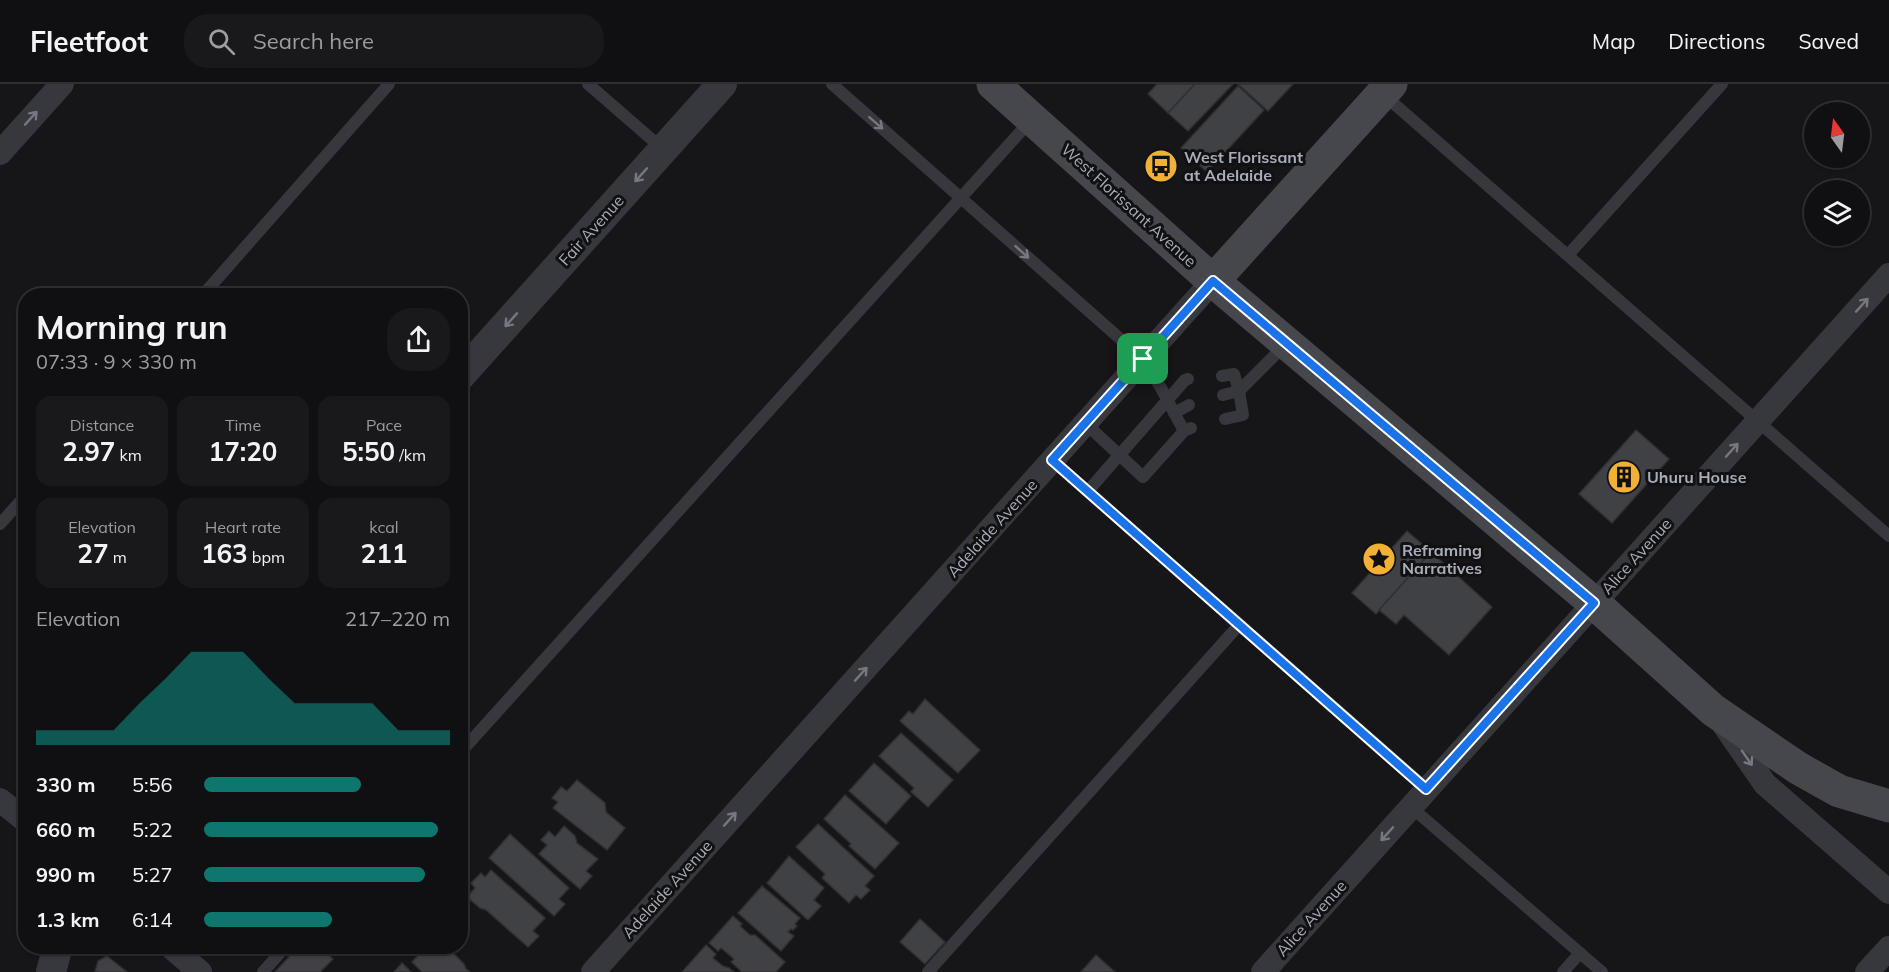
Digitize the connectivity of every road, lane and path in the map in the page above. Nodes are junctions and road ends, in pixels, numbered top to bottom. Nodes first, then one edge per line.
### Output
1 (62, 84) edge
2 (390, 84) edge
3 (588, 84) edge
4 (722, 84) edge
5 (832, 84) edge
6 (993, 84) edge
7 (1722, 84) edge
8 (1382, 87) edge
9 (1032, 119) junction
10 (664, 150) junction
11 (0, 153) edge
12 (961, 198) junction
13 (1568, 255) junction
14 (1889, 275) edge
15 (1213, 281) junction
16 (209, 288) edge
17 (1287, 343) junction
18 (1143, 359) junction
19 (468, 367) edge
20 (1222, 376) dead end
21 (1188, 379) dead end
22 (1239, 390) junction
23 (1223, 395) dead end
24 (1168, 401) junction
25 (1189, 405) dead end
26 (1174, 413) junction
27 (1225, 419) dead end
28 (1758, 422) junction
29 (1085, 423) junction
30 (1120, 456) junction
31 (1052, 460) junction
32 (1088, 491) junction
33 (18, 504) edge
34 (0, 524) edge
35 (1889, 536) edge
36 (1594, 603) junction
37 (1239, 625) junction
38 (1713, 710) junction
39 (468, 744) edge
40 (1419, 798) junction
41 (0, 800) edge
42 (1889, 806) edge
43 (18, 815) edge
44 (1889, 892) edge
45 (1889, 948) edge
46 (1580, 953) junction
47 (56, 954) edge
48 (180, 954) edge
49 (279, 954) edge
50 (51, 972) edge
51 (200, 972) edge
52 (263, 972) edge
53 (593, 972) edge
54 (928, 972) edge
55 (1263, 972) edge
56 (1563, 972) edge
57 (1602, 972) edge
58 (1867, 972) edge

11 -> 1 street
2 - 16 lane
3 - 10 lane
4 - 10 street, Fair Avenue
5 -> 12 lane
6 - 9 main road, West Florissant Avenue
7 - 13 lane
8 - 13 lane
8 - 15 main road, Adelaide Avenue
9 - 12 lane
9 - 15 main road, West Florissant Avenue
10 -> 19 street, Fair Avenue
12 -> 18 lane
12 - 39 lane
13 - 28 lane
28 -> 14 street, Alice Avenue
15 - 17 main road, West Florissant Avenue
15 - 18 street, Adelaide Avenue
17 - 22 lane
17 - 36 main road, West Florissant Avenue
18 - 24 lane
18 - 29 street, Adelaide Avenue
20 - 22 lane
21 - 24 lane
22 - 23 lane
22 - 27 lane
24 - 26 lane
24 - 30 lane
25 - 26 lane
26 - 30 lane
28 - 35 lane
36 -> 28 street, Alice Avenue
29 - 30 lane
29 - 31 street, Adelaide Avenue
30 - 32 lane
31 - 32 lane
53 -> 31 street, Adelaide Avenue
32 - 37 lane
33 - 34 lane
36 - 38 main road, West Florissant Avenue
36 - 40 street, Alice Avenue
37 - 40 lane
37 - 54 lane
38 - 42 main road, West Florissant Avenue
38 -> 44 street
40 - 46 lane
40 -> 55 street, Alice Avenue
41 - 43 street
45 - 58 street
46 - 56 lane
46 - 57 lane
47 - 50 street
48 - 51 street
49 - 52 lane

